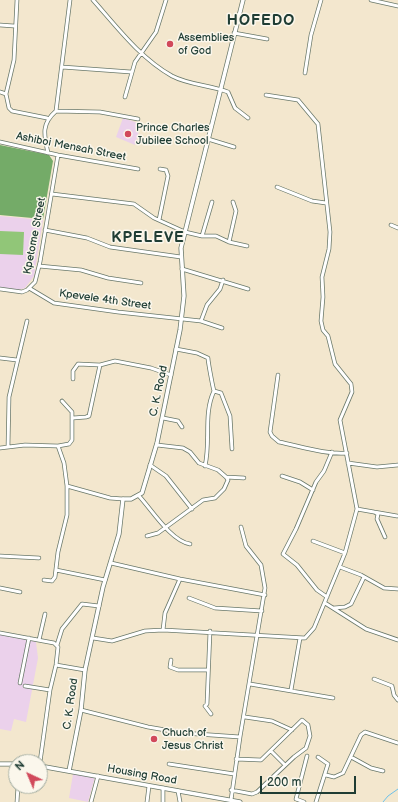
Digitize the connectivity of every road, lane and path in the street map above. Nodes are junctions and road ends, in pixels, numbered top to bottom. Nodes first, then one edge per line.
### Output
1 (17, 0) edge
2 (70, 0) edge
3 (93, 0) edge
4 (166, 0) edge
5 (243, 0) edge
6 (321, 0) edge
7 (371, 0) edge
8 (398, 6) edge
9 (0, 25) edge
10 (14, 26) junction
11 (234, 33) junction
12 (267, 39) dead end
13 (141, 53) junction
14 (62, 67) junction
15 (132, 72) junction
16 (305, 73) dead end
17 (220, 89) junction
18 (0, 92) edge
19 (6, 94) junction
20 (266, 95) dead end
21 (125, 97) dead end
22 (56, 111) junction
23 (47, 118) junction
24 (248, 118) dead end
25 (138, 119) dead end
26 (208, 139) junction
27 (0, 142) edge
28 (234, 147) dead end
29 (48, 152) junction
30 (58, 155) junction
31 (138, 169) dead end
32 (160, 169) dead end
33 (277, 187) dead end
34 (52, 194) junction
35 (212, 202) dead end
36 (233, 202) dead end
37 (326, 203) junction
38 (159, 220) junction
39 (391, 225) dead end
40 (398, 228) edge
41 (45, 230) junction
42 (185, 232) junction
43 (202, 236) junction
44 (229, 242) junction
45 (247, 246) dead end
46 (181, 257) junction
47 (39, 266) junction
48 (182, 269) junction
49 (223, 280) junction
50 (141, 283) dead end
51 (30, 288) junction
52 (0, 289) edge
53 (248, 289) dead end
54 (182, 319) junction
55 (27, 321) dead end
56 (201, 321) junction
57 (222, 328) dead end
58 (176, 349) junction
59 (0, 358) edge
60 (17, 360) junction
61 (100, 365) junction
62 (172, 375) junction
63 (278, 375) dead end
64 (73, 379) dead end
65 (214, 391) junction
66 (62, 401) dead end
67 (73, 418) junction
68 (162, 418) junction
69 (182, 427) dead end
70 (157, 445) junction
71 (58, 446) junction
72 (8, 447) junction
73 (0, 448) edge
74 (232, 449) dead end
75 (332, 452) junction
76 (347, 453) junction
77 (348, 463) junction
78 (398, 464) edge
79 (150, 465) junction
80 (205, 466) junction
81 (226, 476) junction
82 (282, 476) dead end
83 (244, 478) dead end
84 (67, 486) junction
85 (313, 490) junction
86 (139, 496) junction
87 (123, 499) junction
88 (192, 509) junction
89 (357, 509) junction
90 (374, 512) junction
91 (397, 516) dead end
92 (166, 527) junction
93 (241, 527) dead end
94 (147, 536) dead end
95 (385, 537) dead end
96 (313, 541) dead end
97 (190, 544) dead end
98 (345, 553) junction
99 (0, 556) edge
100 (38, 558) dead end
101 (110, 563) junction
102 (340, 567) junction
103 (56, 570) junction
104 (364, 577) junction
105 (44, 580) dead end
106 (105, 580) junction
107 (180, 580) junction
108 (0, 588) edge
109 (398, 590) edge
110 (20, 592) dead end
111 (265, 595) junction
112 (327, 597) junction
113 (189, 598) dead end
114 (325, 602) junction
115 (99, 606) junction
116 (334, 608) junction
117 (262, 611) junction
118 (45, 614) dead end
119 (163, 630) junction
120 (210, 631) junction
121 (0, 633) edge
122 (258, 634) junction
123 (29, 638) junction
124 (93, 638) junction
125 (300, 638) junction
126 (39, 640) junction
127 (398, 640) edge
128 (57, 645) junction
129 (171, 660) dead end
130 (56, 665) junction
131 (85, 670) junction
132 (208, 670) junction
133 (374, 679) dead end
134 (20, 683) dead end
135 (250, 684) junction
136 (25, 686) dead end
137 (50, 690) junction
138 (291, 690) junction
139 (333, 698) dead end
140 (398, 700) edge
141 (81, 710) junction
142 (211, 714) dead end
143 (244, 717) junction
144 (292, 730) junction
145 (240, 737) junction
146 (398, 744) edge
147 (271, 751) junction
148 (41, 754) edge
149 (307, 756) dead end
150 (318, 757) dead end
151 (351, 757) junction
152 (236, 759) junction
153 (169, 764) dead end
154 (285, 765) junction
155 (48, 767) edge
156 (69, 771) junction
157 (383, 771) dead end
158 (234, 774) junction
159 (326, 775) junction
160 (98, 776) junction
161 (149, 786) junction
162 (163, 788) junction
163 (231, 790) junction
164 (178, 791) junction
165 (230, 800) junction
166 (296, 801) edge
167 (91, 802) edge
168 (147, 802) edge
169 (163, 802) edge
170 (180, 802) edge
171 (239, 802) edge
172 (304, 802) edge
173 (316, 802) edge

1 - 10 street
2 - 14 street
3 - 13 street
4 - 13 street
5 - 11 street, C. K. Road
6 - 16 street
7 - 8 street
9 - 10 street
10 - 19 street
11 - 12 street
11 - 17 street, C. K. Road
13 - 15 street
13 - 17 street
14 - 15 street
14 - 22 street
15 - 21 street
17 - 24 street
17 - 26 street, C. K. Road
18 - 19 street
19 - 23 street
20 - 37 street
22 - 23 street
22 - 25 street
23 - 29 street
26 - 28 street
26 - 42 street, C. K. Road
27 - 29 street, Ashiboi Mensah Street
29 - 30 street, Ashiboi Mensah Street
30 - 31 street, Ashiboi Mensah Street
30 - 34 street, Kpetome Street
32 - 38 street
33 - 37 street
34 - 38 street
34 - 41 street, Kpetome Street
35 - 43 street
36 - 44 street
37 - 76 street
38 - 42 street
39 - 40 street
41 - 46 street
41 - 47 street, Kpetome Street
42 - 43 street
42 - 46 street, C. K. Road
43 - 44 street
44 - 45 street
46 - 48 street, C. K. Road
47 - 50 street
47 - 51 street, Kpetome Street
48 - 49 street
48 - 54 street, C. K. Road
49 - 53 street
49 - 56 street
51 - 52 street, Kpetome Street
51 - 54 street, Kpevele 4th Street
54 - 56 street, Kpevele 4th Street
54 - 58 street, C. K. Road
55 - 60 street
56 - 57 street, Kpevele 4th Street
58 - 62 street, C. K. Road
58 - 65 street
59 - 60 street
60 - 72 street
61 - 62 street
61 - 64 street
61 - 67 street
62 - 68 street, C. K. Road
63 - 75 street
65 - 74 street
65 - 80 street
66 - 67 street
67 - 71 street
68 - 69 street
68 - 70 street, C. K. Road
70 - 79 street, C. K. Road
70 - 80 street
71 - 72 street
71 - 84 street
72 - 73 street
75 - 76 street
75 - 85 street
76 - 77 street
77 - 78 street
77 - 89 street
79 - 86 street, C. K. Road
79 - 88 street
80 - 81 street
81 - 83 street
81 - 88 street
82 - 85 street
84 - 87 street
84 - 103 street
85 - 112 street
86 - 87 street
86 - 92 street
87 - 101 street, C. K. Road
88 - 92 street
89 - 90 street
89 - 98 street
90 - 91 street
90 - 95 street
92 - 94 street
92 - 97 street
93 - 111 street
96 - 98 street
98 - 102 street
99 - 100 street
101 - 106 street, C. K. Road
101 - 107 street
102 - 104 street
102 - 112 street
103 - 105 street
103 - 106 street
104 - 109 street
104 - 116 street
106 - 115 street, C. K. Road
107 - 111 street
107 - 119 street
108 - 110 street
111 - 117 street
112 - 114 street
113 - 117 street
114 - 116 street
114 - 125 street
115 - 124 street, C. K. Road
115 - 128 street
116 - 127 street
117 - 122 street
118 - 126 street
119 - 120 street
119 - 124 street
120 - 122 street
120 - 132 street
121 - 123 street
122 - 125 street
122 - 135 street
123 - 126 street
123 - 134 street
124 - 131 street, C. K. Road
125 - 138 street
126 - 128 street
128 - 130 street
129 - 132 street
130 - 131 street
130 - 137 street
131 - 141 street, C. K. Road
132 - 142 street
133 - 140 street
135 - 138 street
135 - 143 street
136 - 137 street
137 - 148 street
138 - 139 street
141 - 145 street
141 - 156 street, C. K. Road
143 - 144 street
143 - 145 street
144 - 147 street
144 - 154 street
145 - 152 street
146 - 151 street
147 - 152 street
147 - 154 street
149 - 166 street
150 - 159 street
151 - 157 street
151 - 159 street
152 - 158 street
153 - 158 street
154 - 163 street
155 - 156 street, Housing Road
156 - 160 street, Housing Road
158 - 163 street
159 - 173 street
160 - 161 street, Housing Road
160 - 167 street
161 - 162 street, Housing Road
161 - 168 street
162 - 164 street, Housing Road
162 - 169 street
163 - 165 street
164 - 165 street, Housing Road
164 - 170 street
165 - 171 street, Housing Road
166 - 172 street

